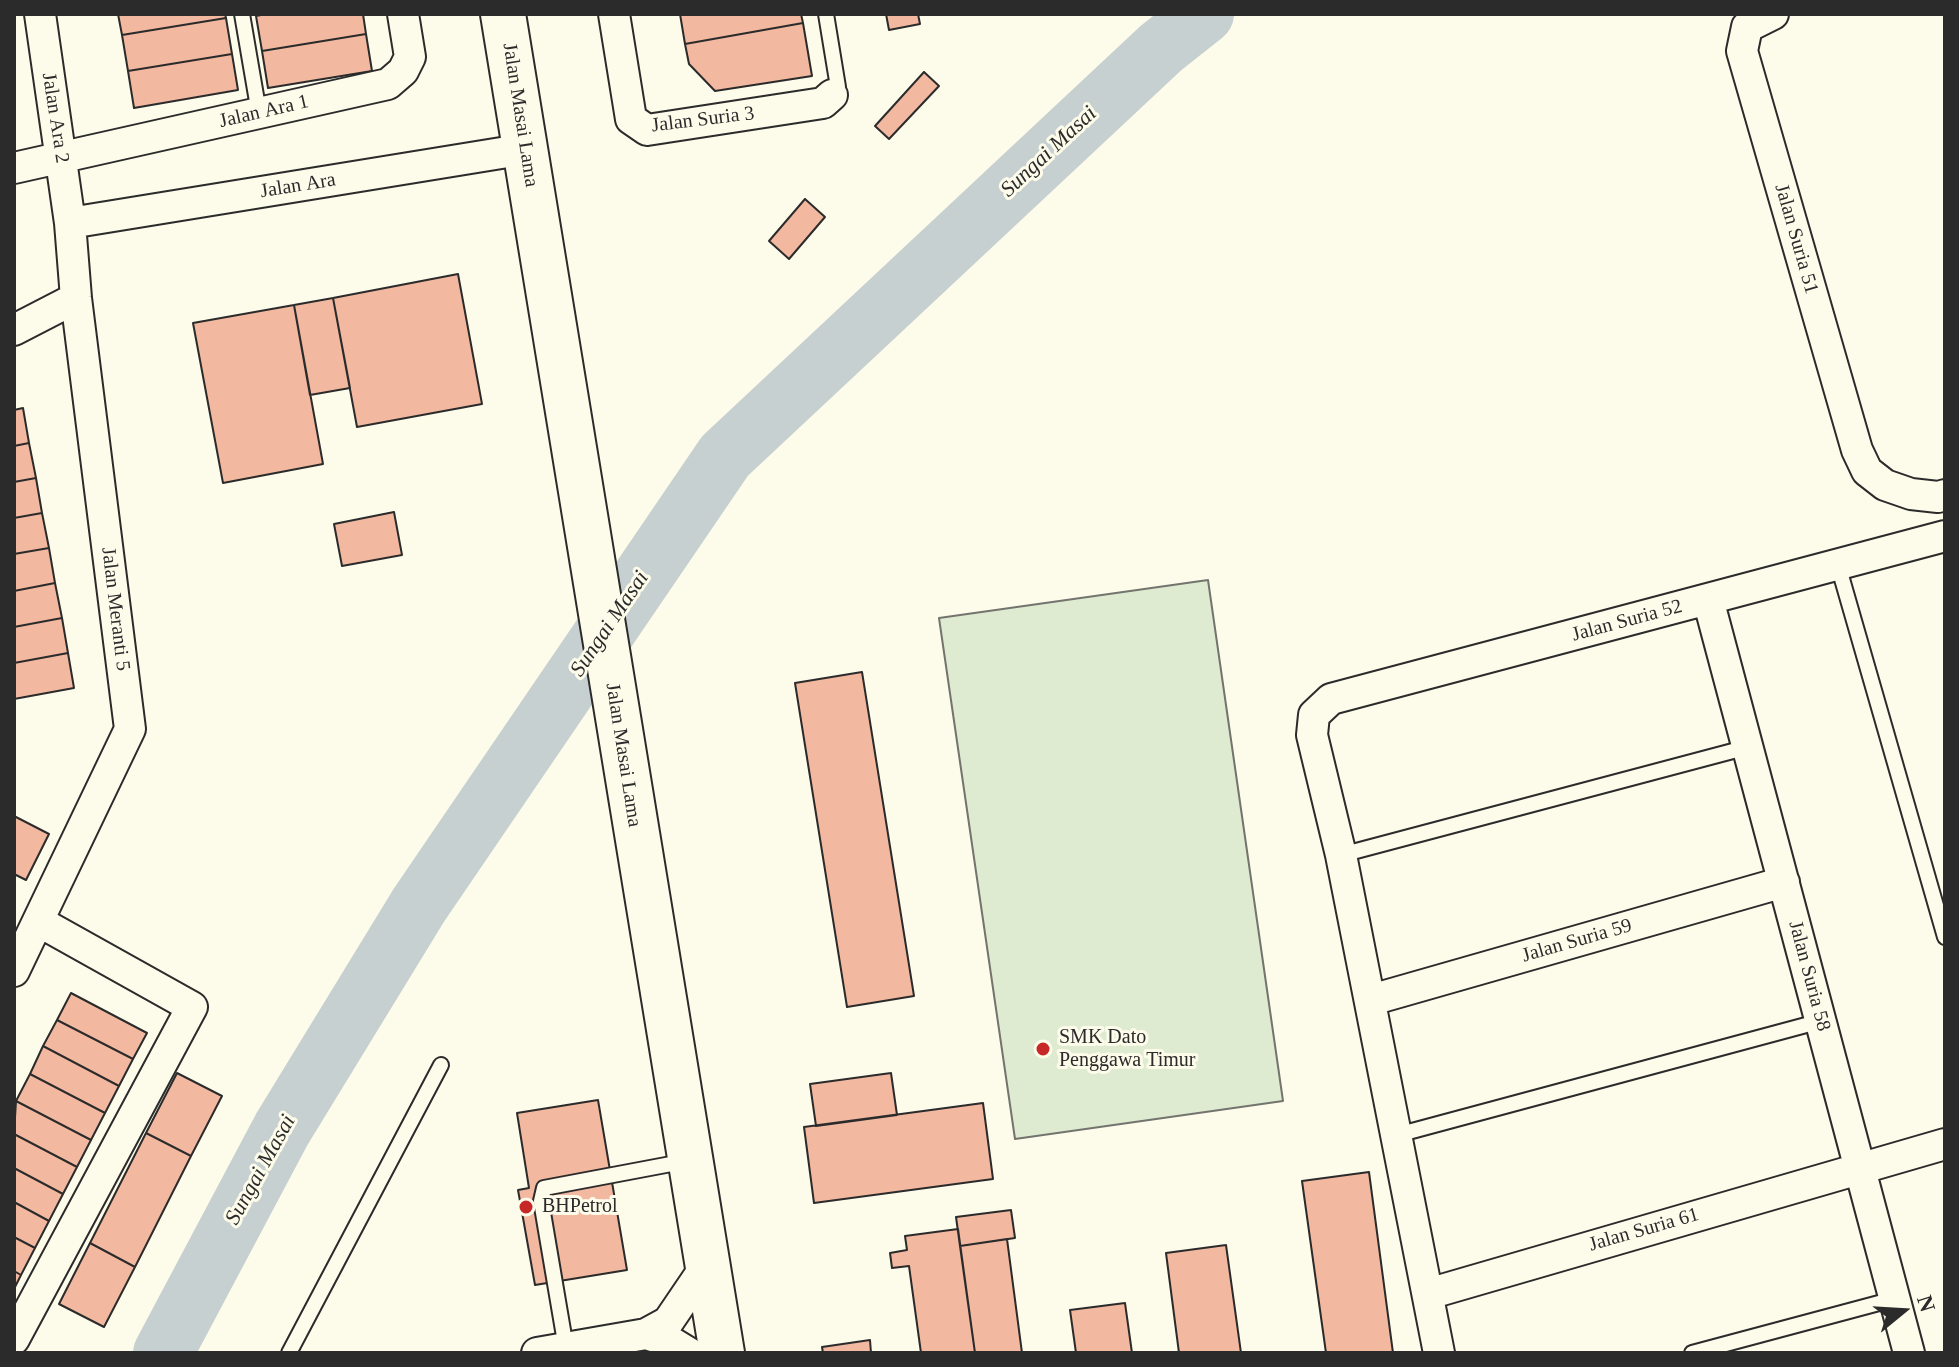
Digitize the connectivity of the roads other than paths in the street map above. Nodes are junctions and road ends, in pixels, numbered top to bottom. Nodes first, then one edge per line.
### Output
1 (40, 14) edge
2 (242, 14) edge
3 (403, 14) edge
4 (503, 14) edge
5 (614, 14) edge
6 (826, 14) edge
7 (1760, 21) edge
8 (832, 95) joint
9 (259, 113) junction
10 (526, 149) junction
11 (62, 158) junction
12 (14, 168) edge
13 (70, 223) junction
14 (76, 298) junction
15 (14, 330) edge
16 (1943, 503) edge
17 (1945, 536) edge
18 (1838, 565) junction
19 (1708, 599) junction
20 (1748, 747) junction
21 (1341, 855) junction
22 (1784, 882) junction
23 (38, 921) junction
24 (1945, 937) edge
25 (14, 971) edge
26 (1371, 1000) junction
27 (1821, 1021) junction
28 (441, 1065) dead end
29 (1397, 1135) junction
30 (1945, 1144) edge
31 (689, 1160) junction
32 (1861, 1167) junction
33 (706, 1266) junction
34 (1428, 1294) junction
35 (1894, 1299) junction
36 (646, 1334) junction
37 (14, 1339) edge
38 (552, 1350) edge
39 (289, 1353) edge
40 (689, 1353) edge
41 (722, 1353) edge
42 (1439, 1353) edge
43 (1692, 1353) edge
44 (1909, 1353) edge

1 - 11 street, Jalan Ara 2
2 - 9 lane
3 - 9 street, Jalan Ara 1
4 - 10 main road, Jalan Masai Lama
5 - 8 street, Jalan Suria 3
6 - 8 lane
7 - 16 street, Jalan Suria 51
9 - 11 street, Jalan Ara 1
10 - 13 street, Jalan Ara
10 - 31 main road, Jalan Masai Lama
11 - 12 street, Jalan Ara 1
11 - 13 street, Jalan Ara 2
13 - 14 street, Jalan Meranti 5
14 - 15 street
14 - 23 street, Jalan Meranti 5
17 - 18 street, Jalan Suria 52
18 - 19 street, Jalan Suria 52
18 - 24 lane
19 - 20 street, Jalan Suria 58
19 - 21 street, Jalan Suria 52
20 - 21 lane
20 - 22 street, Jalan Suria 58
21 - 26 street
22 - 26 street, Jalan Suria 59
22 - 27 street, Jalan Suria 58
23 - 25 street, Jalan Meranti 5
23 - 37 street
26 - 29 street
27 - 29 lane
27 - 32 street, Jalan Suria 58
28 - 39 lane
29 - 34 street
30 - 32 street, Jalan Suria 61
31 - 33 main road, Jalan Masai Lama
31 - 38 lane
32 - 34 street, Jalan Suria 61
32 - 35 street, Jalan Suria 58
33 - 36 street
33 - 41 main road, Jalan Masai Lama
34 - 42 street
35 - 43 lane
35 - 44 street, Jalan Suria 58
36 - 38 street
36 - 40 street

